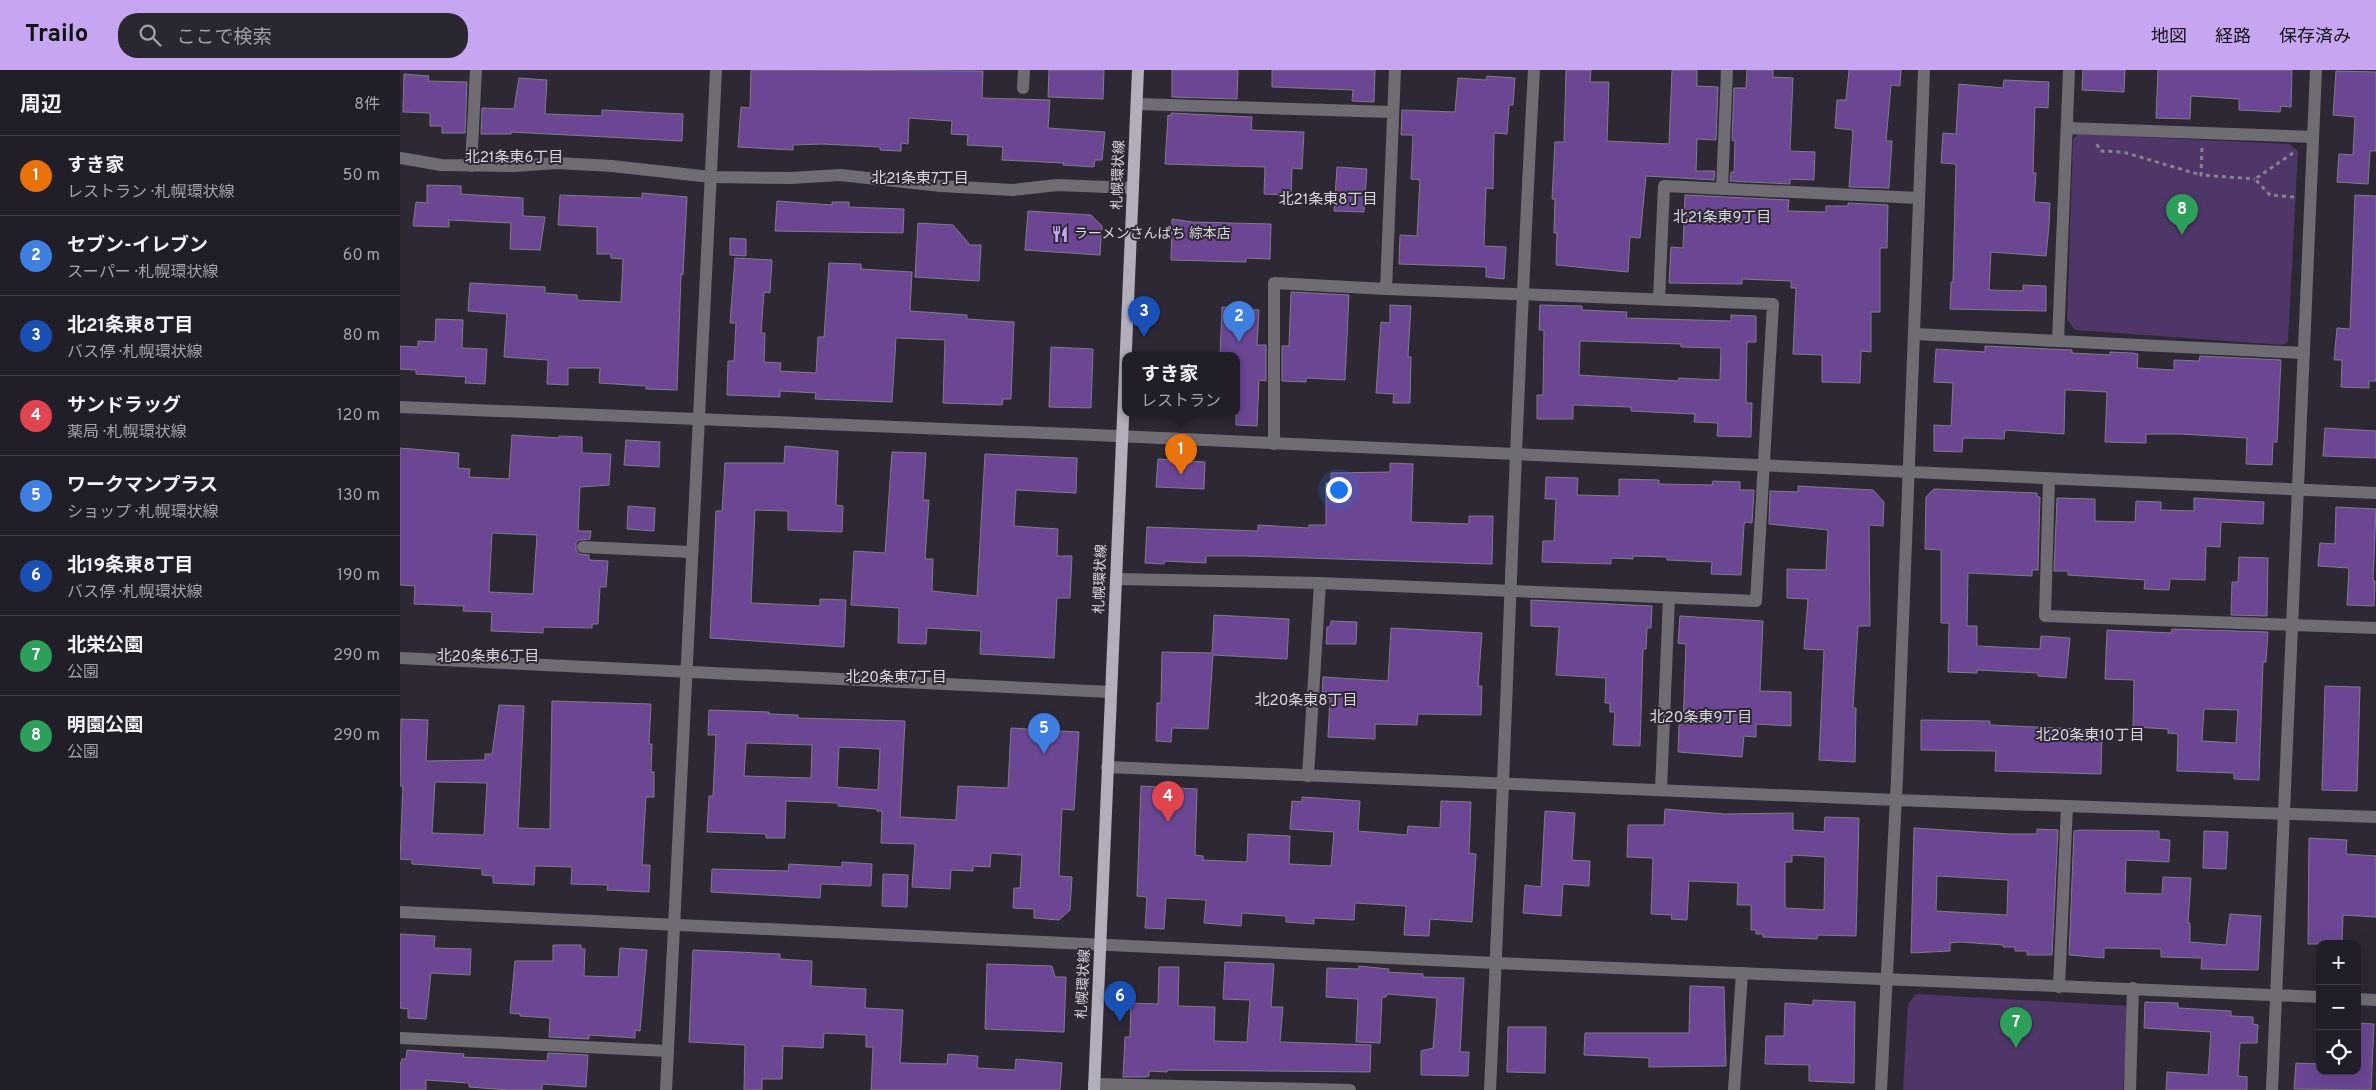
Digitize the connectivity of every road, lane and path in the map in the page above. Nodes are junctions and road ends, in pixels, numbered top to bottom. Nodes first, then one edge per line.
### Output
1 (476, 70) edge
2 (716, 70) edge
3 (1024, 70) edge
4 (1138, 70) edge
5 (1395, 70) edge
6 (1534, 70) edge
7 (1727, 70) edge
8 (1924, 70) edge
9 (2069, 70) edge
10 (2316, 70) edge
11 (1023, 88) dead end
12 (1136, 104) junction
13 (1392, 112) junction
14 (2067, 128) junction
15 (2092, 129) junction
16 (2202, 133) junction
17 (2313, 137) junction
18 (2299, 148) dead end
19 (400, 158) edge
20 (471, 166) junction
21 (2201, 175) junction
22 (711, 177) junction
23 (2256, 179) junction
24 (1133, 188) junction
25 (1722, 188) junction
26 (1919, 198) junction
27 (2297, 198) dead end
28 (1386, 289) junction
29 (1522, 295) junction
30 (1658, 299) junction
31 (1914, 334) junction
32 (2058, 341) junction
33 (1126, 352) edge
34 (2304, 353) junction
35 (400, 407) edge
36 (1123, 417) edge
37 (698, 419) junction
38 (1122, 436) junction
39 (1274, 444) junction
40 (1517, 455) junction
41 (1764, 466) junction
42 (1908, 473) junction
43 (2049, 479) junction
44 (2298, 490) junction
45 (2376, 493) edge
46 (583, 547) dead end
47 (691, 552) junction
48 (1116, 578) junction
49 (1320, 583) junction
50 (1512, 592) junction
51 (1669, 598) junction
52 (2292, 624) junction
53 (2376, 628) edge
54 (400, 658) edge
55 (686, 672) junction
56 (1111, 692) junction
57 (1107, 767) junction
58 (1308, 776) junction
59 (1503, 784) junction
60 (1661, 790) junction
61 (1895, 800) junction
62 (2067, 806) junction
63 (2284, 814) junction
64 (2376, 817) edge
65 (400, 912) edge
66 (674, 924) junction
67 (1100, 945) junction
68 (1496, 963) junction
69 (1742, 973) junction
70 (1887, 979) junction
71 (2059, 987) junction
72 (2133, 988) junction
73 (2277, 994) junction
74 (2316, 997) edge
75 (2361, 999) edge
76 (2376, 1000) edge
77 (400, 1038) edge
78 (668, 1051) junction
79 (1094, 1087) edge
80 (666, 1090) edge
81 (1350, 1090) edge
82 (1490, 1090) edge
83 (1734, 1090) edge
84 (1881, 1090) edge
85 (2130, 1090) edge
86 (2272, 1090) edge

1 - 20 street
2 - 22 street
3 - 11 street
4 - 12 main road, 札幌環状線
5 - 13 street
6 - 29 street
7 - 25 street
8 - 26 street
9 - 14 street
10 - 17 street
12 - 13 street
12 - 24 main road, 札幌環状線
13 - 28 street
14 - 15 street
14 - 32 street
15 - 16 street
15 - 21 path
16 - 17 street
16 - 21 path
17 - 34 street
18 - 23 path
19 - 20 street
20 - 22 street
21 - 23 path
22 - 24 street
22 - 37 street
23 - 27 path
24 - 33 main road, 札幌環状線
25 - 26 street
25 - 30 street
26 - 31 street
28 - 29 street
28 - 39 street
29 - 30 street
29 - 40 street
30 - 41 street
31 - 32 street
31 - 42 street
32 - 34 street
34 - 44 street
35 - 37 street
36 - 38 main road, 札幌環状線
37 - 38 street
37 - 47 street
38 - 39 street
38 - 48 main road, 札幌環状線
39 - 40 street
40 - 41 street
40 - 50 street
41 - 42 street
41 - 51 street
42 - 43 street
42 - 61 street
43 - 44 street
43 - 52 street
44 - 45 street
44 - 52 street
46 - 47 street
47 - 55 street
48 - 49 street
48 - 56 main road, 札幌環状線
49 - 50 street
49 - 58 street
50 - 51 street
50 - 59 street
51 - 60 street
52 - 53 street
52 - 63 street
54 - 55 street
55 - 56 street
55 - 66 street
56 - 57 main road, 札幌環状線
57 - 58 street
57 - 67 main road, 札幌環状線
58 - 59 street
59 - 60 street
59 - 68 street
60 - 61 street
61 - 62 street
61 - 70 street
62 - 63 street
62 - 71 street
63 - 64 street
63 - 73 street
65 - 66 street
66 - 67 street
66 - 78 street
67 - 68 street
67 - 79 main road, 札幌環状線
68 - 69 street
68 - 82 street
69 - 70 street
69 - 83 street
70 - 71 street
70 - 84 street
71 - 72 street
72 - 73 street
72 - 85 street
73 - 74 street
73 - 86 street
75 - 76 street
77 - 78 street
78 - 80 street
79 - 81 street

